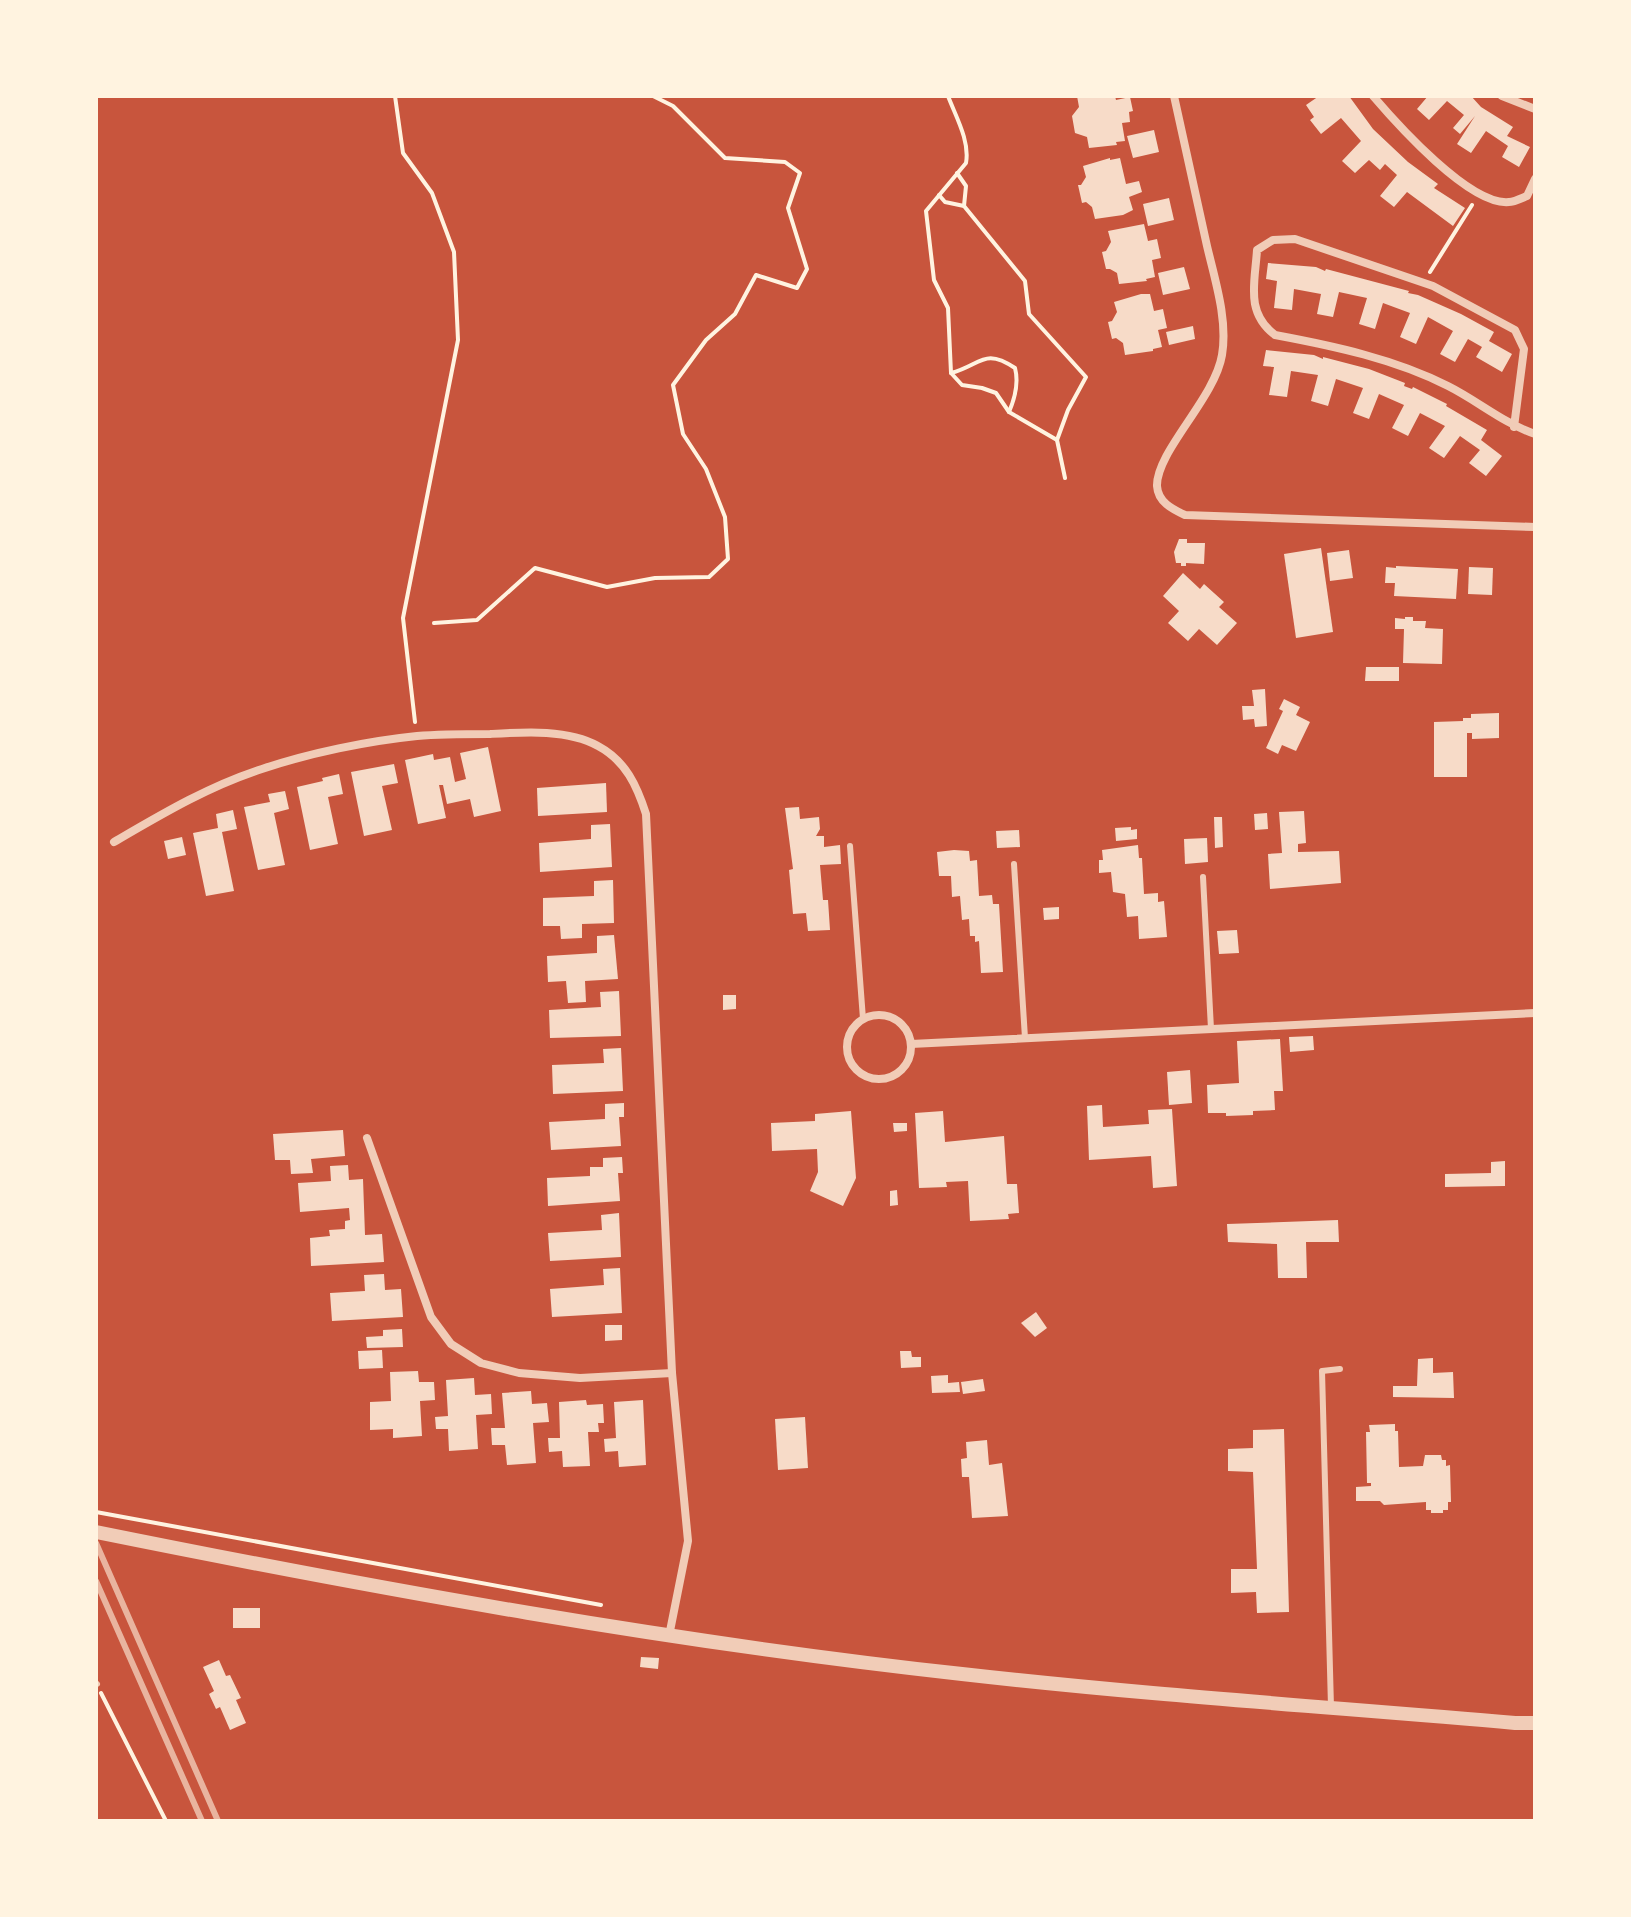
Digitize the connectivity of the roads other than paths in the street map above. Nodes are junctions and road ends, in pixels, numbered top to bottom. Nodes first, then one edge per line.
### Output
1 (1174, 96) edge
2 (1373, 96) edge
3 (1502, 96) edge
4 (1535, 109) edge
5 (1535, 179) edge
6 (1514, 427) junction
7 (1535, 434) edge
8 (1535, 527) edge
9 (114, 842) dead end
10 (850, 846) dead end
11 (1014, 864) dead end
12 (1203, 877) dead end
13 (1535, 1013) edge
14 (863, 1019) junction
15 (1211, 1029) junction
16 (1025, 1038) junction
17 (911, 1044) junction
18 (367, 1138) dead end
19 (1340, 1369) dead end
20 (672, 1373) junction
21 (96, 1532) edge
22 (669, 1636) junction
23 (1331, 1707) junction
24 (1535, 1723) edge

1 - 8 street
2 - 5 street
3 - 4 street
6 - 6 street
6 - 7 street
9 - 20 street
10 - 14 lane
11 - 16 lane
12 - 15 lane
13 - 15 street
14 - 17 street
14 - 17 street
15 - 16 street
16 - 17 street
18 - 20 street
19 - 23 lane
20 - 22 street
21 - 22 street
22 - 23 street
23 - 24 street

